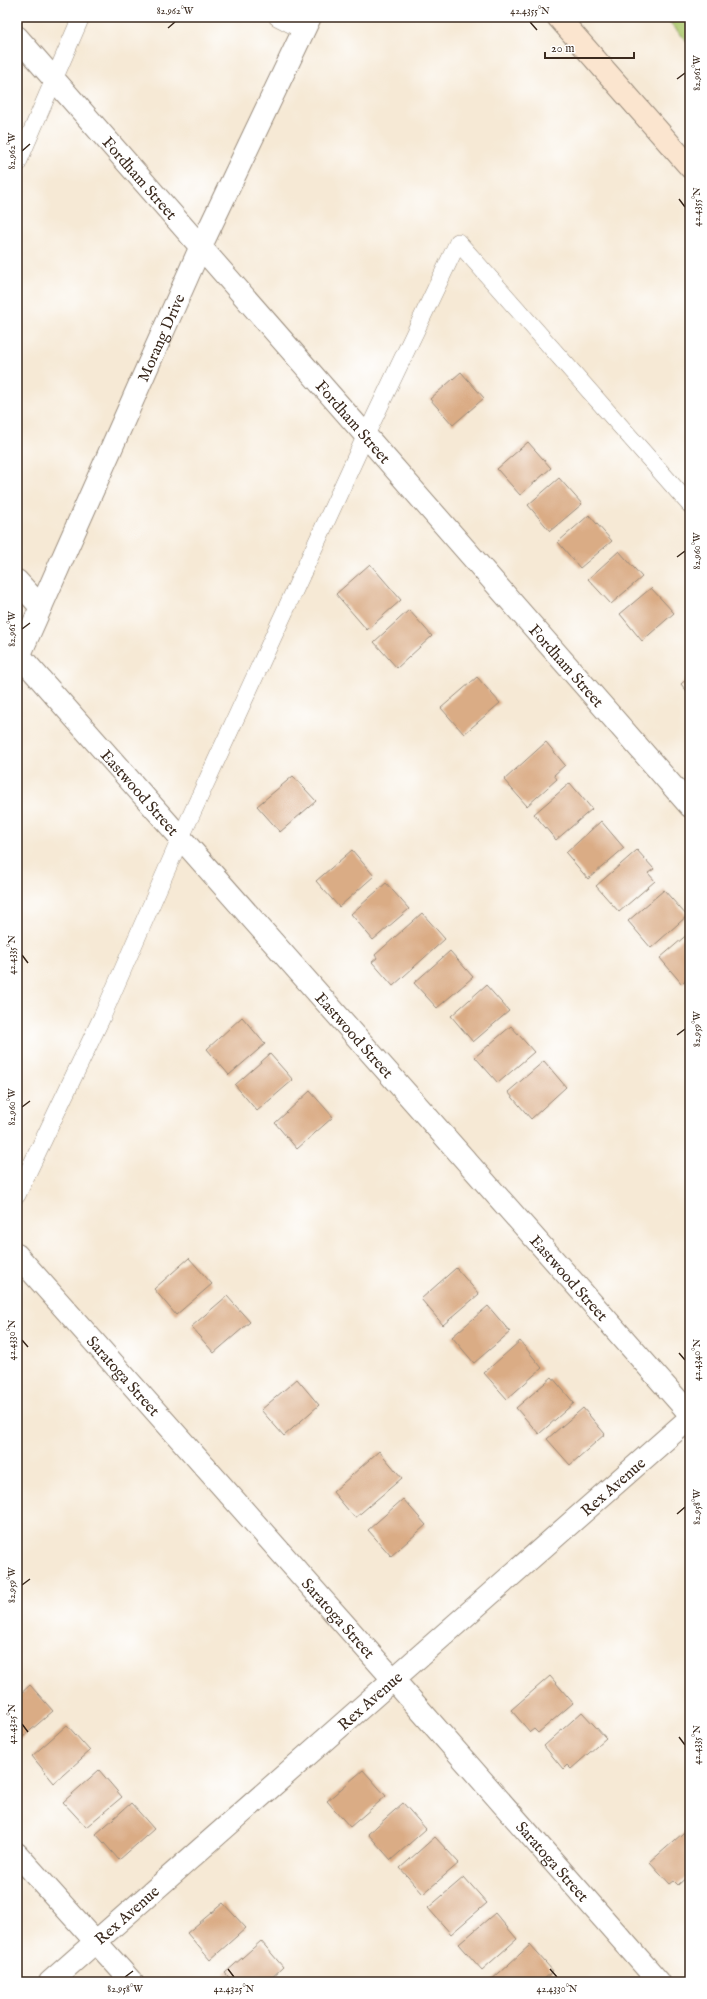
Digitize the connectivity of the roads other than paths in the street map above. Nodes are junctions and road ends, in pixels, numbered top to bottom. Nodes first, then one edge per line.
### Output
1 (81, 17) edge
2 (277, 17) edge
3 (558, 17) edge
4 (307, 24) edge
5 (17, 37) edge
6 (54, 80) junction
7 (17, 166) edge
8 (690, 167) edge
9 (201, 246) junction
10 (366, 435) junction
11 (690, 505) edge
12 (17, 581) edge
13 (41, 607) junction
14 (18, 658) edge
15 (690, 806) edge
16 (181, 838) junction
17 (17, 1195) edge
18 (17, 1256) edge
19 (690, 1414) edge
20 (690, 1418) edge
21 (393, 1679) junction
22 (17, 1854) edge
23 (96, 1941) junction
24 (50, 1982) edge
25 (132, 1982) edge
26 (659, 1982) edge

1 - 6 lane
2 - 4 lane
3 - 8 main road
4 - 9 street, Morang Drive
5 - 6 street, Fordham Street
6 - 7 lane
6 - 9 street, Fordham Street
9 - 10 street, Fordham Street
9 - 13 street, Morang Drive
10 - 11 lane
10 - 15 street, Fordham Street
10 - 16 lane
12 - 13 street
13 - 14 street, Morang Drive
14 - 16 street, Eastwood Street
16 - 17 lane
16 - 19 street, Eastwood Street
18 - 21 street, Saratoga Street
20 - 21 street, Rex Avenue
21 - 23 street, Rex Avenue
21 - 26 street, Saratoga Street
22 - 23 street
23 - 24 street, Rex Avenue
23 - 25 street

